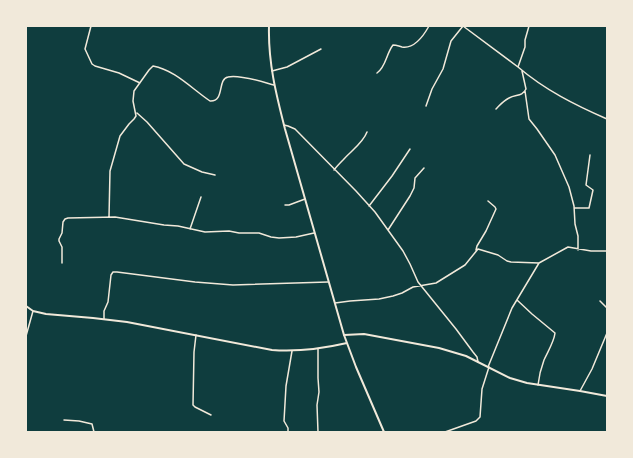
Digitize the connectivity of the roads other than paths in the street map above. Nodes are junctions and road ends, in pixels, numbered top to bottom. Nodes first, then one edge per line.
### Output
1 (91, 26) edge
2 (269, 26) edge
3 (429, 26) edge
4 (463, 26) edge
5 (529, 26) edge
6 (321, 49) dead end
7 (518, 67) junction
8 (522, 70) junction
9 (272, 71) junction
10 (376, 73) dead end
11 (140, 83) junction
12 (274, 85) junction
13 (525, 91) junction
14 (426, 106) dead end
15 (496, 109) dead end
16 (135, 112) junction
17 (607, 119) edge
18 (284, 125) junction
19 (367, 132) dead end
20 (410, 149) dead end
21 (590, 155) dead end
22 (424, 168) dead end
23 (334, 170) junction
24 (215, 175) dead end
25 (201, 197) dead end
26 (305, 199) junction
27 (488, 202) dead end
28 (284, 205) dead end
29 (369, 206) junction
30 (574, 208) junction
31 (109, 217) junction
32 (190, 228) junction
33 (388, 230) junction
34 (315, 232) junction
35 (476, 250) junction
36 (578, 250) junction
37 (607, 251) edge
38 (62, 263) dead end
39 (539, 263) junction
40 (329, 282) junction
41 (420, 285) junction
42 (517, 300) junction
43 (600, 301) dead end
44 (335, 303) junction
45 (26, 306) edge
46 (607, 308) edge
47 (33, 310) junction
48 (104, 319) junction
49 (607, 333) edge
50 (196, 335) junction
51 (344, 335) junction
52 (26, 336) edge
53 (347, 343) junction
54 (318, 349) junction
55 (292, 350) junction
56 (478, 362) junction
57 (488, 367) junction
58 (538, 385) junction
59 (580, 391) junction
60 (607, 396) edge
61 (211, 415) dead end
62 (64, 420) dead end
63 (94, 432) edge
64 (288, 432) edge
65 (318, 432) edge
66 (384, 432) edge
67 (445, 432) edge

1 - 11 street
2 - 9 main road
3 - 10 street
4 - 7 street
4 - 14 street
5 - 7 street
6 - 9 street
7 - 8 street
8 - 13 street
8 - 17 street
9 - 12 main road
11 - 12 street
11 - 16 street
12 - 18 main road
13 - 15 street
13 - 30 street
16 - 24 street
16 - 31 street
18 - 23 street
18 - 26 main road
19 - 23 street
20 - 29 street
21 - 30 street
22 - 33 street
23 - 29 street
25 - 32 street
26 - 28 street
26 - 34 main road
27 - 35 street
29 - 33 street
30 - 36 street
31 - 32 street
31 - 38 street
32 - 34 street
33 - 41 street
34 - 40 main road
35 - 39 street
35 - 41 street
36 - 37 street
36 - 39 street
39 - 42 street
40 - 44 main road
40 - 48 street
41 - 44 street
41 - 56 street
42 - 57 street
42 - 58 street
43 - 46 street
44 - 51 main road
45 - 47 main road
47 - 48 main road
47 - 52 street
48 - 50 main road
49 - 59 street
50 - 55 main road
50 - 61 street
51 - 53 main road
51 - 56 main road
53 - 54 main road
53 - 66 main road
54 - 55 main road
54 - 65 street
55 - 64 street
56 - 57 main road
57 - 58 main road
57 - 67 street
58 - 59 main road
59 - 60 main road
62 - 63 street

